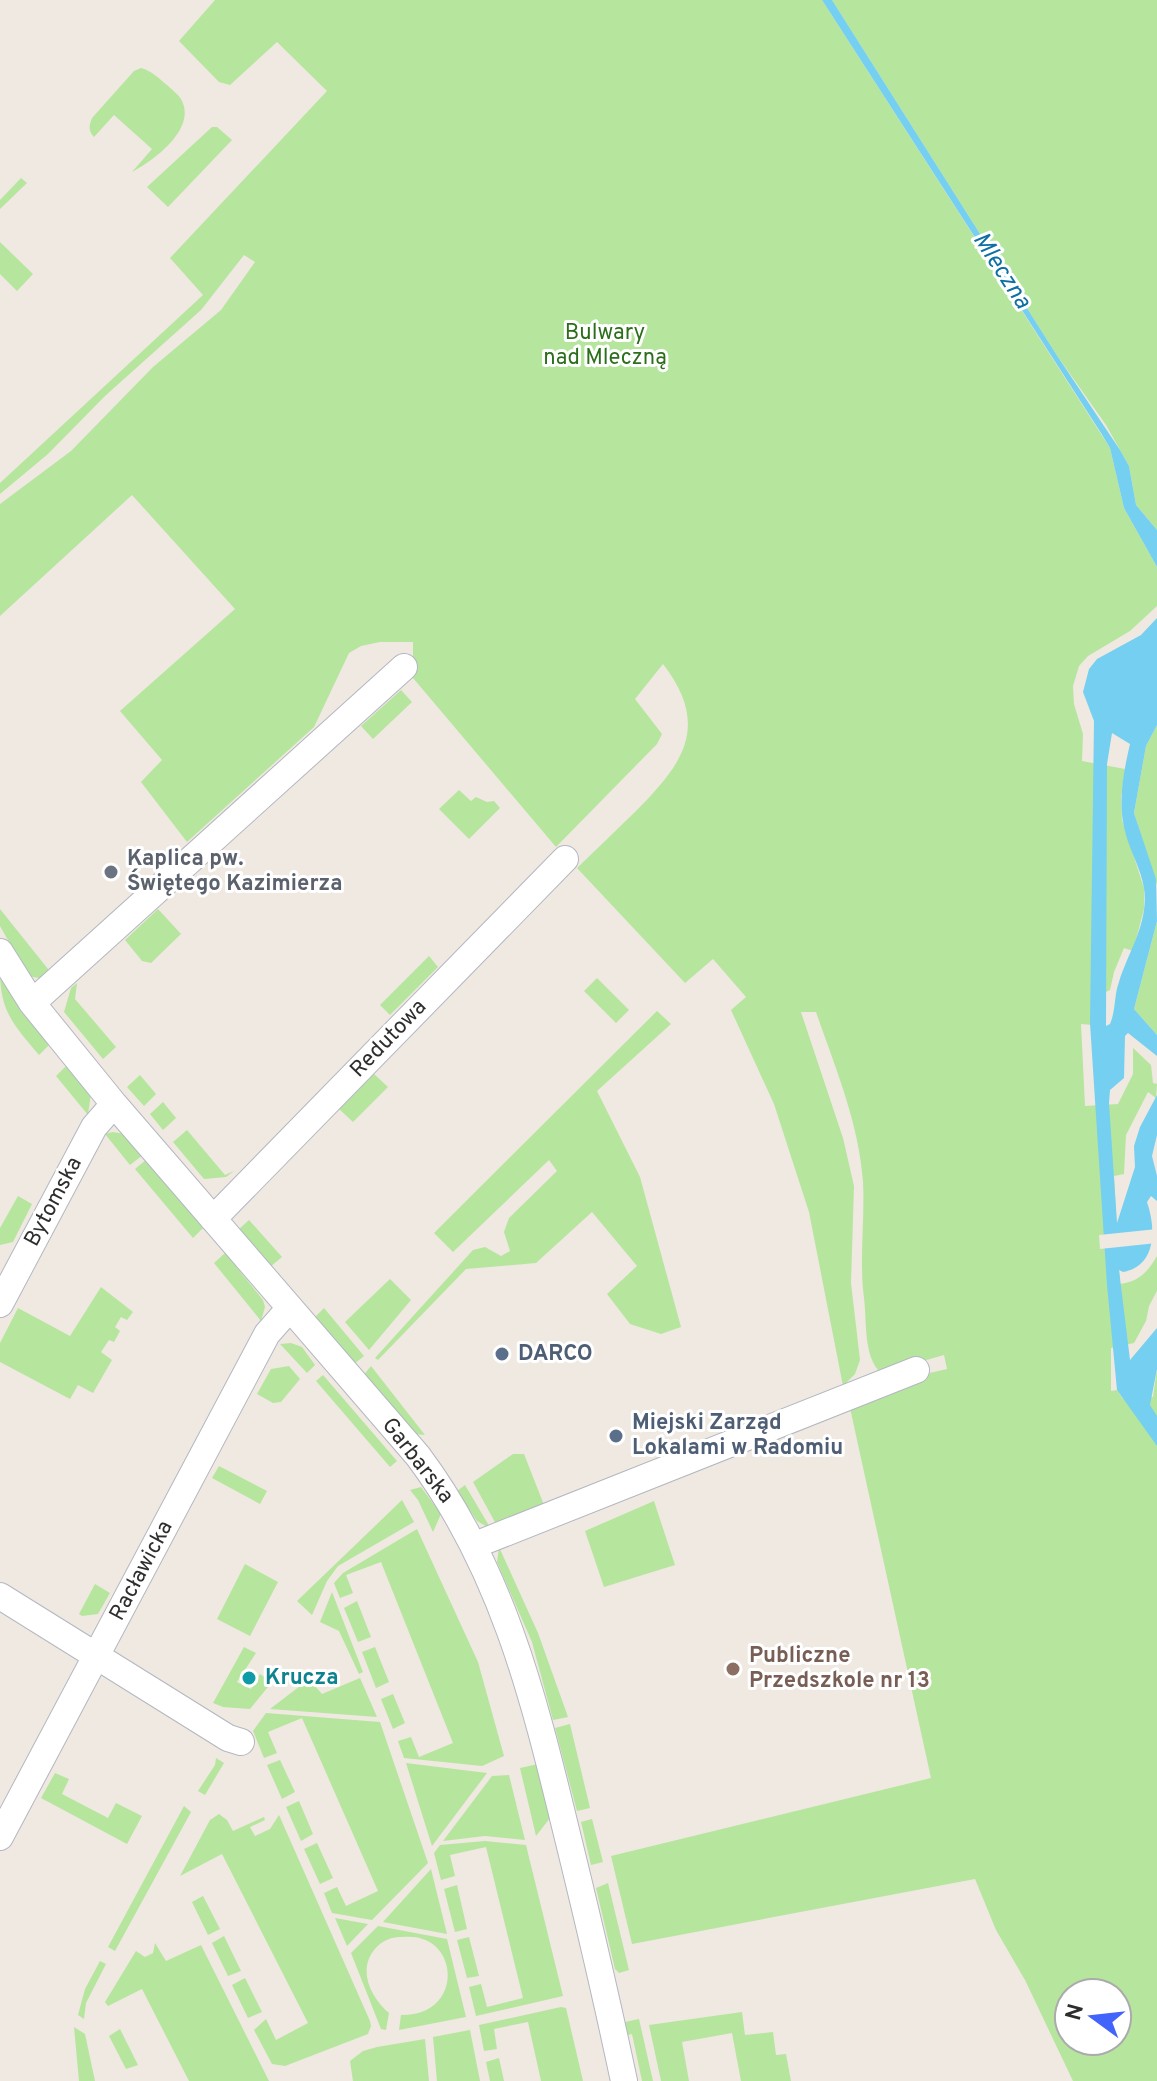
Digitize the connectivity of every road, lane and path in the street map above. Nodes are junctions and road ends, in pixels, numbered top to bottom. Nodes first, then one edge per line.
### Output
1 (404, 667) dead end
2 (565, 859) dead end
3 (0, 952) edge
4 (32, 1003) junction
5 (114, 1104) junction
6 (213, 1219) junction
7 (0, 1304) edge
8 (289, 1309) junction
9 (916, 1370) dead end
10 (475, 1545) junction
11 (0, 1596) edge
12 (97, 1655) junction
13 (241, 1742) dead end
14 (0, 1837) edge
15 (624, 2081) edge

1 - 4 street
2 - 6 street, Redutowa
3 - 4 street, Garbarska
4 - 5 street, Garbarska
5 - 6 street, Garbarska
5 - 7 street, Bytomska
6 - 8 street, Garbarska
8 - 10 street, Garbarska
8 - 12 street, Racławicka
9 - 10 street
10 - 15 street, Garbarska
11 - 12 street
12 - 13 street
12 - 14 street, Racławicka

